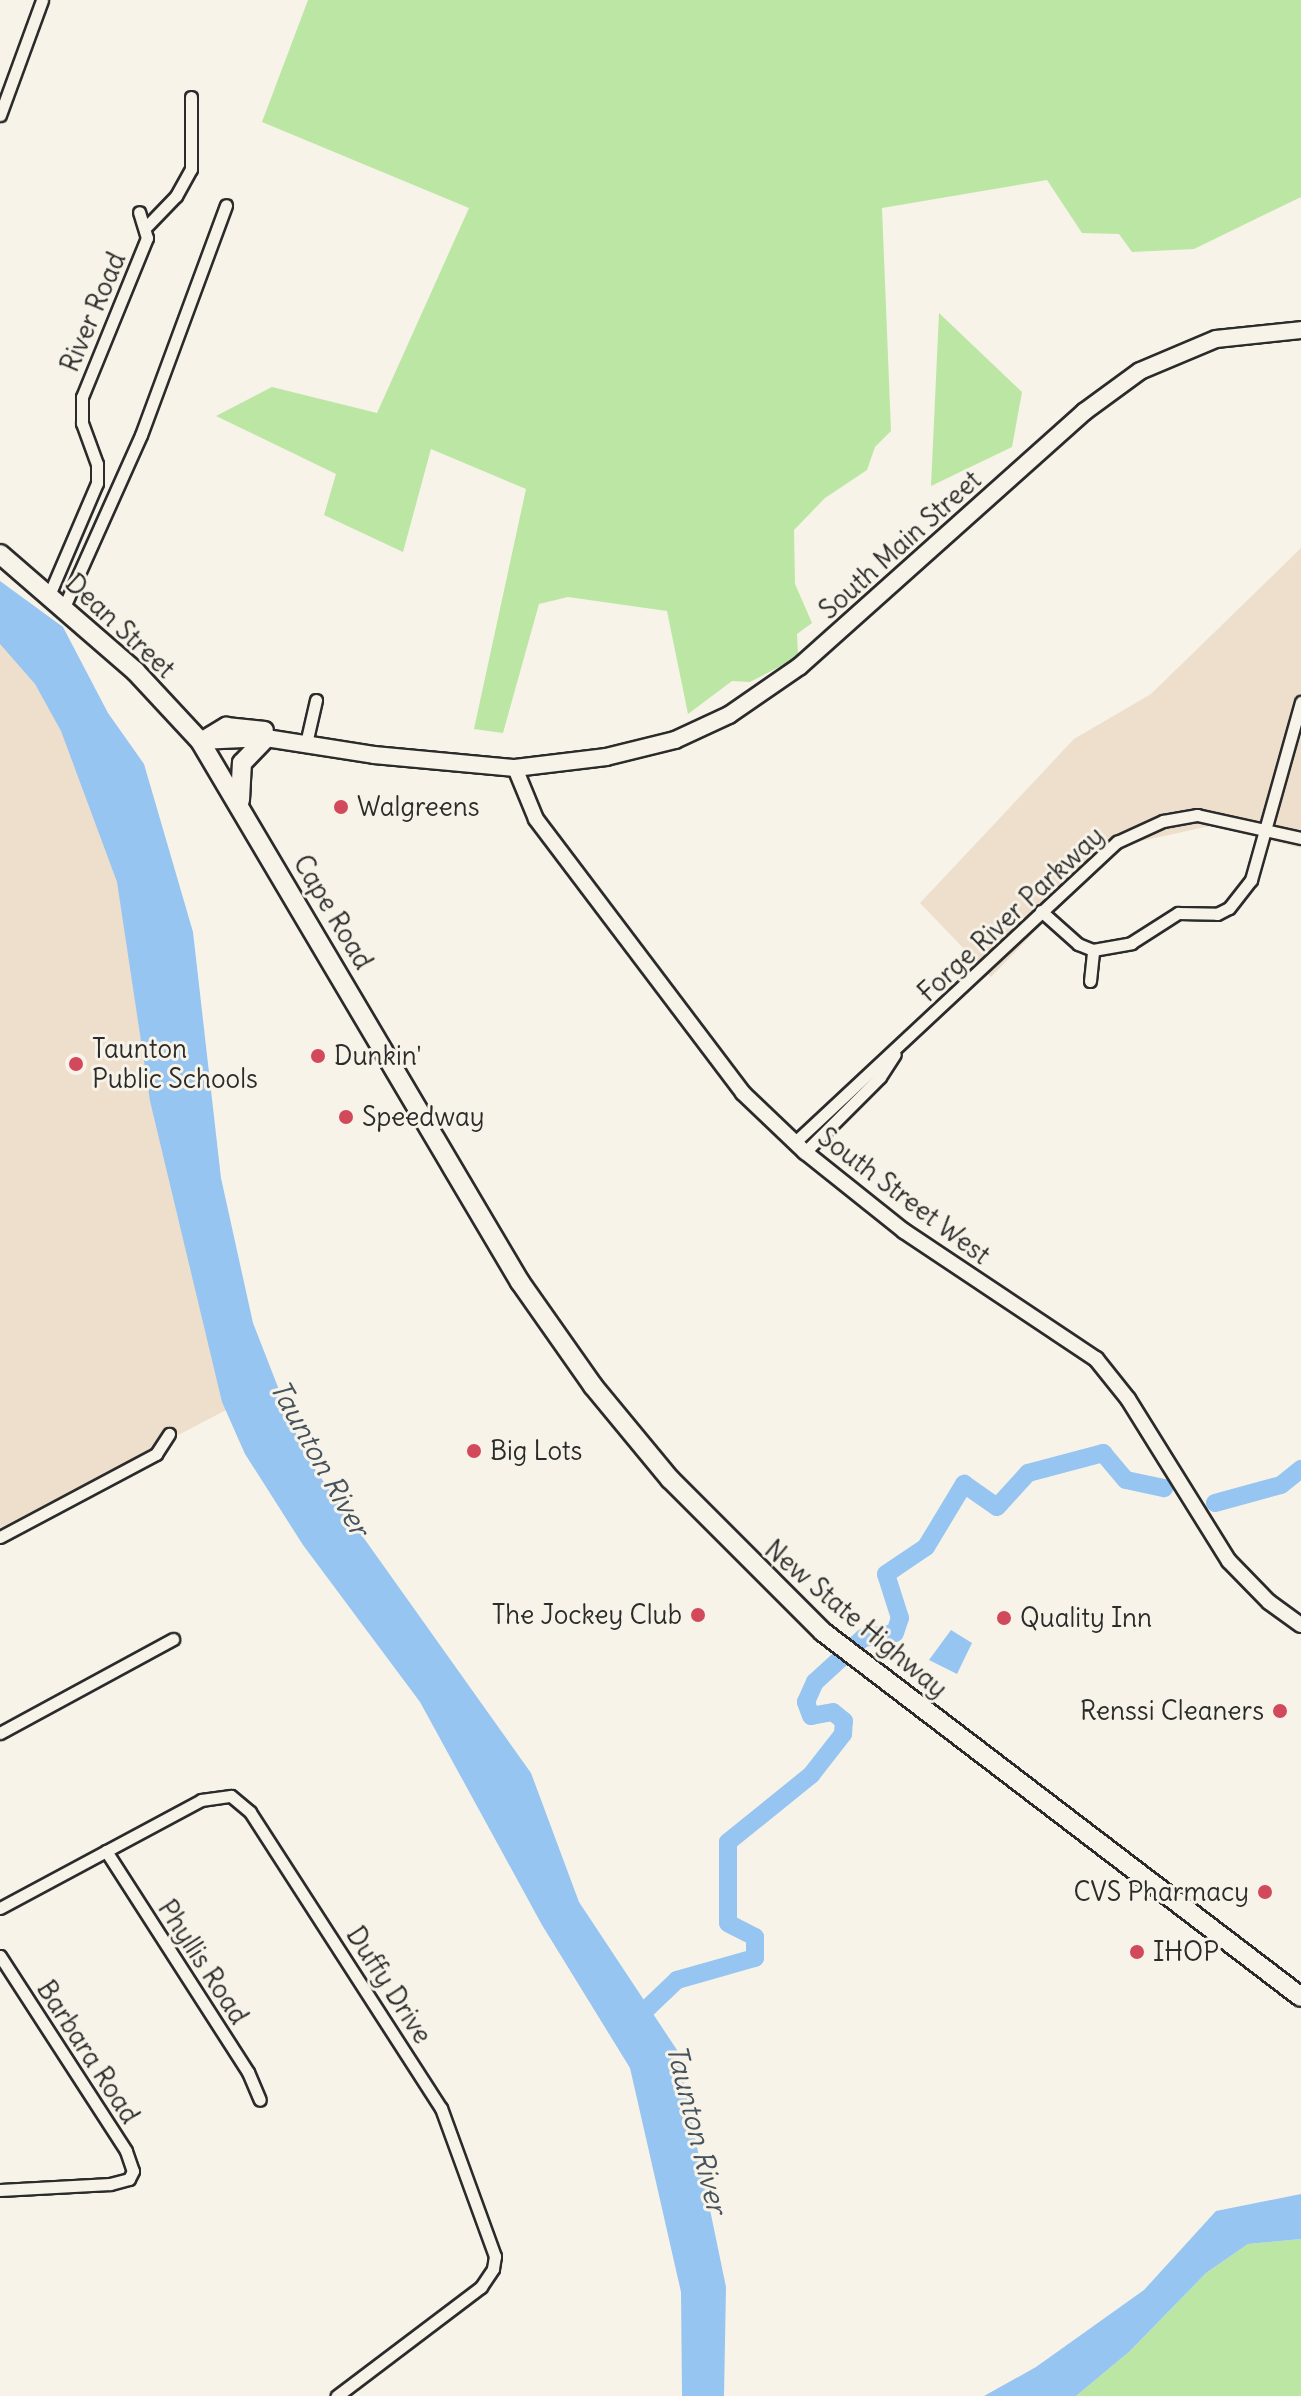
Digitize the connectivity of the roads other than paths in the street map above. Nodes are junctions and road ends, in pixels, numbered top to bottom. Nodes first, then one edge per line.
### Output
1 (42, 0) edge
2 (191, 97) dead end
3 (0, 115) edge
4 (226, 205) dead end
5 (139, 212) dead end
6 (147, 226) junction
7 (1301, 330) edge
8 (0, 554) edge
9 (49, 595) junction
10 (64, 607) junction
11 (316, 700) dead end
12 (1301, 702) edge
13 (266, 738) junction
14 (307, 739) junction
15 (200, 741) junction
16 (352, 751) junction
17 (515, 768) junction
18 (245, 814) junction
19 (1267, 829) junction
20 (1301, 838) edge
21 (1041, 911) junction
22 (1093, 950) junction
23 (1090, 981) dead end
24 (420, 1110) joint
25 (800, 1148) junction
26 (169, 1434) dead end
27 (0, 1537) edge
28 (1301, 1625) edge
29 (173, 1639) dead end
30 (0, 1733) edge
31 (106, 1851) junction
32 (0, 1908) edge
33 (0, 1956) edge
34 (1301, 1997) edge
35 (260, 2100) dead end
36 (0, 2190) edge
37 (337, 2396) edge

1 - 3 street
2 - 6 street, River Road
4 - 10 street
5 - 6 street, River Road
6 - 9 street, River Road
7 - 17 main road, South Main Street
8 - 9 highway, Dean Street
9 - 10 highway, Dean Street
10 - 15 highway, Dean Street
11 - 14 street
12 - 19 street
13 - 15 main road
13 - 16 main road
13 - 18 highway
14 - 15 main road
14 - 16 main road
15 - 18 highway, Cape Road
16 - 17 main road
17 - 25 street, South Street West
18 - 24 highway, Cape Road
19 - 20 street, Forge River Parkway
19 - 21 street, Forge River Parkway
19 - 22 street
21 - 22 street
21 - 25 street, Forge River Parkway
22 - 23 street
24 - 34 highway, New State Highway
25 - 28 street, South Street West
26 - 27 street
29 - 30 street
31 - 32 street, Duffy Drive
31 - 35 street, Phyllis Road
31 - 37 street, Duffy Drive
33 - 36 street, Barbara Road

